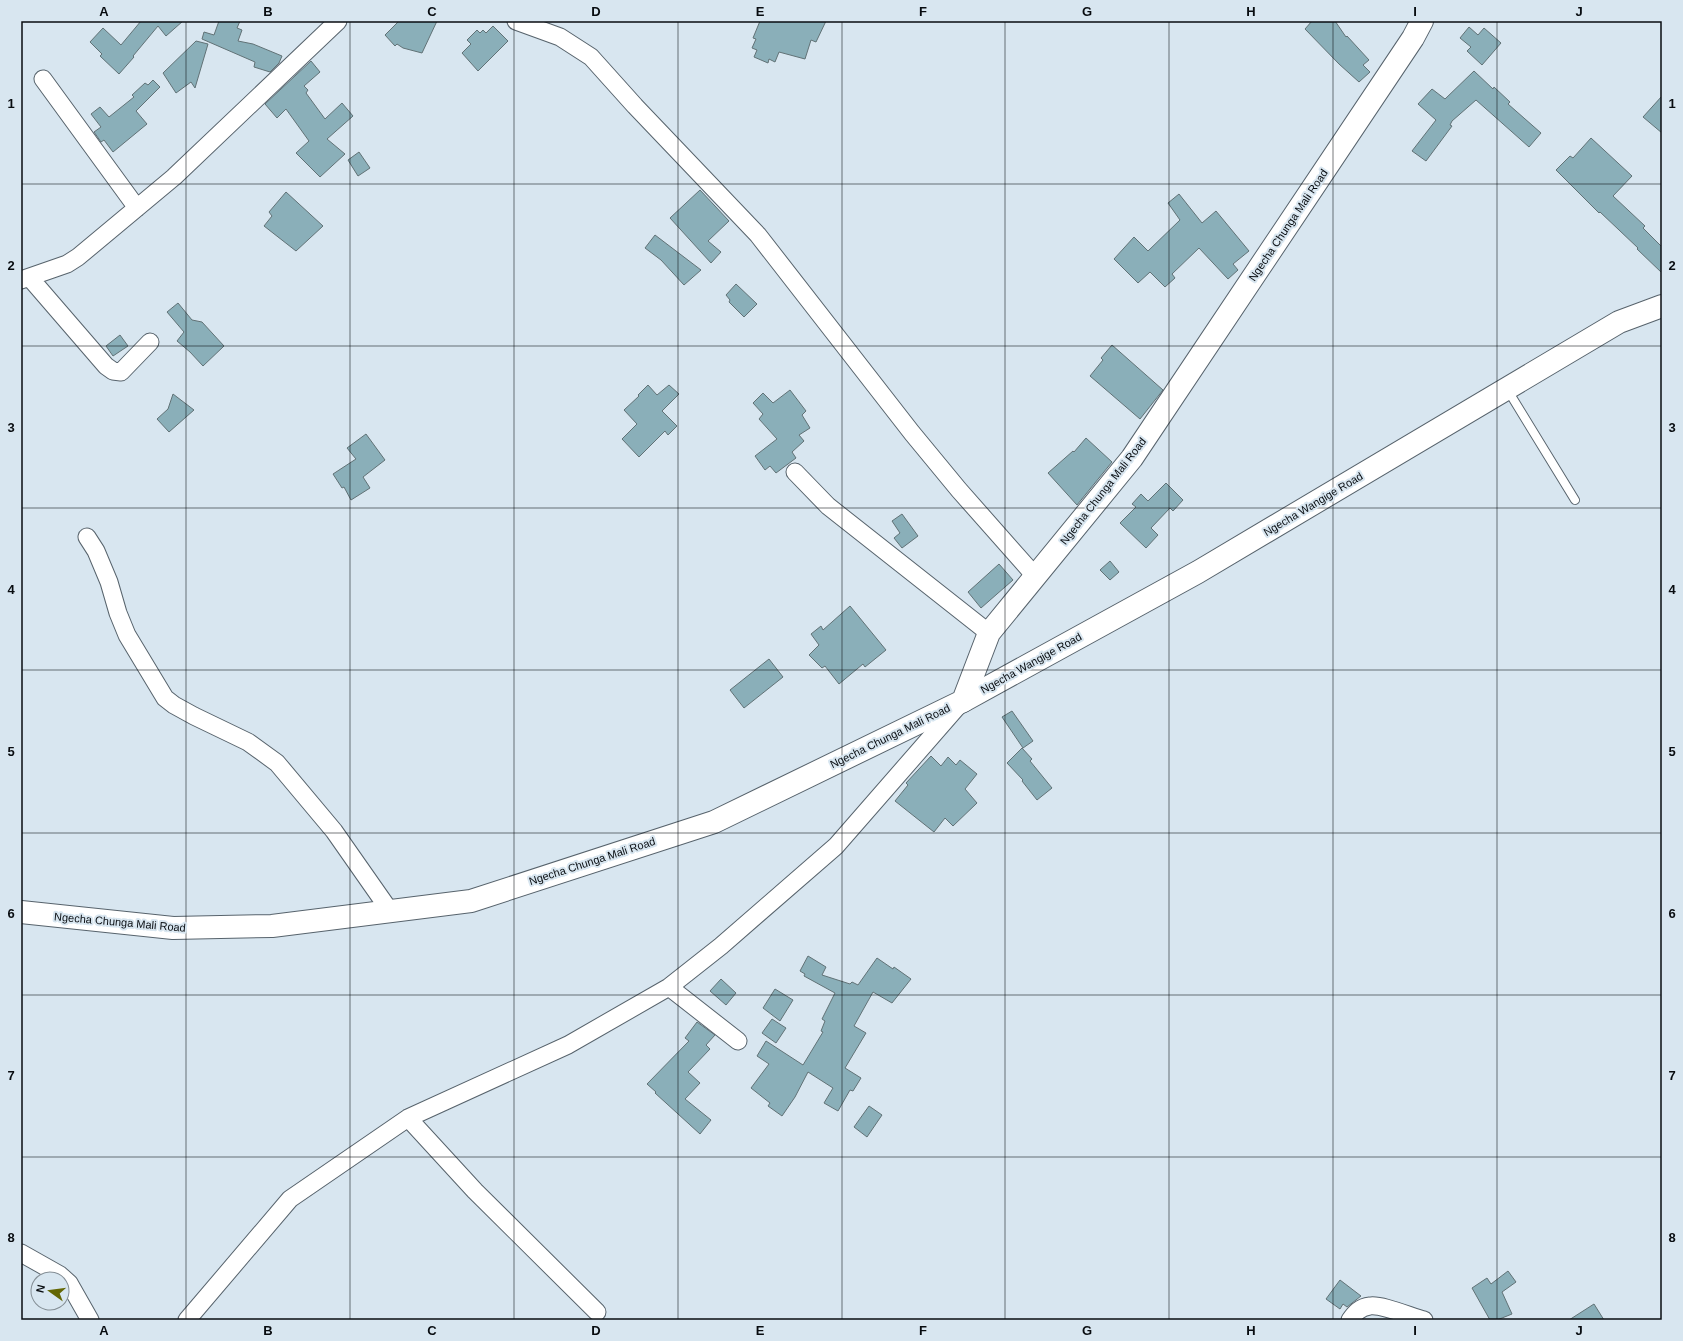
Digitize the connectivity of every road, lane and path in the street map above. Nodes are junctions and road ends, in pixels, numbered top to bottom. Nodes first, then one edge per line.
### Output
1 (338, 21) edge
2 (1422, 21) edge
3 (520, 22) edge
4 (43, 79) dead end
5 (137, 208) junction
6 (25, 279) edge
7 (1662, 306) edge
8 (150, 342) dead end
9 (1507, 388) junction
10 (794, 472) dead end
11 (1575, 500) dead end
12 (87, 537) dead end
13 (1035, 576) junction
14 (989, 633) junction
15 (963, 701) junction
16 (390, 911) junction
17 (21, 912) edge
18 (669, 987) junction
19 (738, 1041) dead end
20 (408, 1118) junction
21 (21, 1253) edge
22 (597, 1312) dead end
23 (90, 1320) edge
24 (187, 1320) edge
25 (1350, 1320) edge
26 (1424, 1320) edge

1 - 5 street
2 - 13 main road, Ngecha Chunga Mali Road
3 - 13 street
4 - 5 street
5 - 6 street
6 - 8 street
7 - 9 main road, Ngecha Wangige Road
9 - 11 lane
9 - 15 main road, Ngecha Wangige Road
10 - 14 street
12 - 16 street
13 - 14 main road, Ngecha Chunga Mali Road
14 - 15 main road, Ngecha Chunga Mali Road
15 - 16 main road, Ngecha Chunga Mali Road
15 - 18 street
16 - 17 main road, Ngecha Chunga Mali Road
18 - 19 street
18 - 20 street
20 - 22 street
20 - 24 street
21 - 23 street
25 - 26 street

